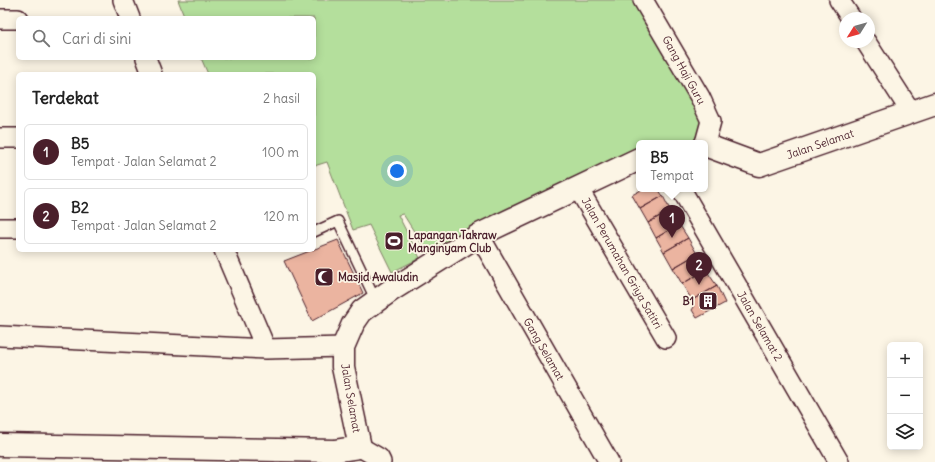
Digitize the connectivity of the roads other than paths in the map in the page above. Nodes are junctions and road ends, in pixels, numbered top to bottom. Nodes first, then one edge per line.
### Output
1 (123, 0) edge
2 (643, 0) edge
3 (839, 0) edge
4 (847, 12) edge
5 (129, 16) edge
6 (0, 19) edge
7 (16, 19) edge
8 (870, 48) edge
9 (147, 60) edge
10 (151, 72) edge
11 (935, 104) edge
12 (912, 112) junction
13 (0, 138) edge
14 (16, 138) edge
15 (706, 140) edge
16 (708, 145) edge
17 (636, 160) edge
18 (578, 188) junction
19 (683, 192) edge
20 (0, 228) edge
21 (16, 228) edge
22 (316, 231) edge
23 (479, 235) junction
24 (225, 252) edge
25 (376, 301) junction
26 (0, 336) edge
27 (666, 338) dead end
28 (343, 347) junction
29 (266, 349) junction
30 (0, 445) edge
31 (360, 447) junction
32 (381, 462) edge
33 (609, 462) edge
34 (839, 462) edge

1 - 5 street
2 - 15 street, Gang Haji Guru
3 - 4 street
6 - 7 street
8 - 12 street
9 - 10 street
11 - 12 street, Jalan Selamat
12 - 16 street, Jalan Selamat
13 - 14 street
17 - 18 street, Jalan Selamat
18 - 23 street, Jalan Selamat
18 - 27 street, Jalan Perumahan Griya Satitri
19 - 34 street, Jalan Selamat 2
20 - 21 street
22 - 25 lane
23 - 25 street, Jalan Selamat
23 - 33 street, Gang Selamat
24 - 29 street
25 - 28 street, Jalan Selamat
26 - 29 street
28 - 29 street
28 - 31 street, Jalan Selamat
30 - 31 street, Jalan Selamat
31 - 32 street

